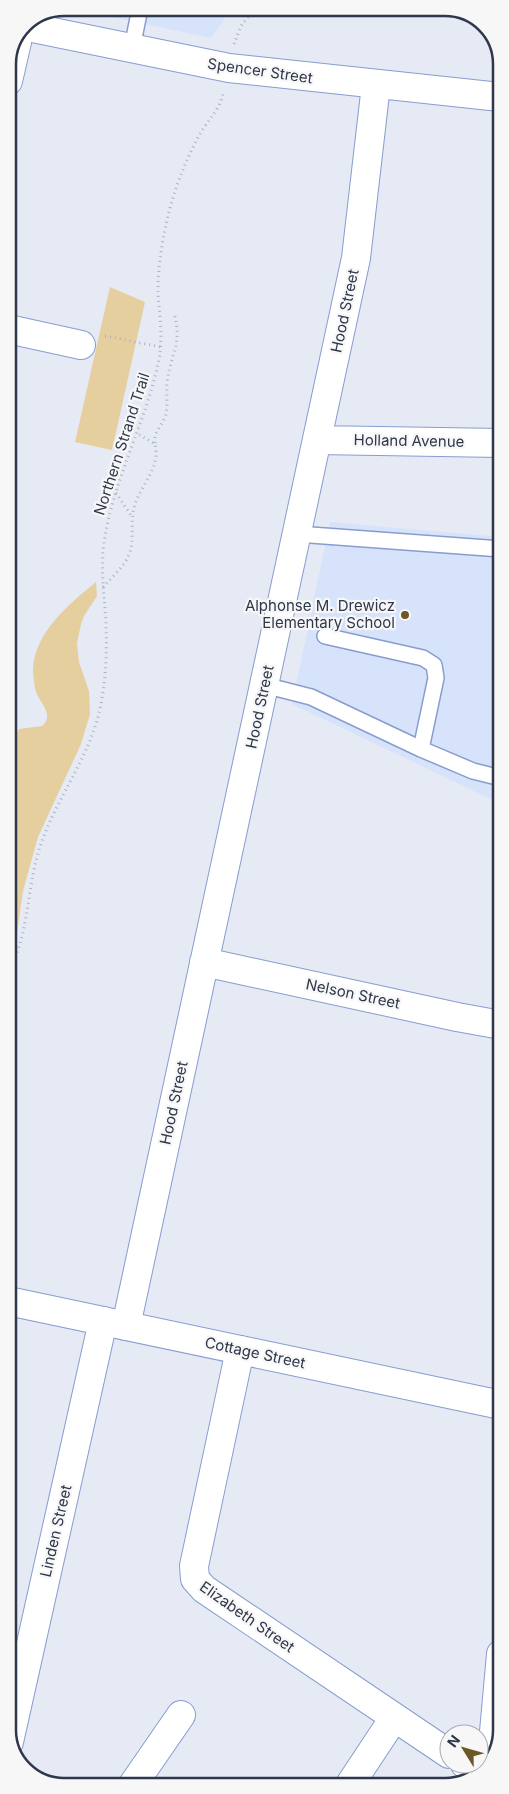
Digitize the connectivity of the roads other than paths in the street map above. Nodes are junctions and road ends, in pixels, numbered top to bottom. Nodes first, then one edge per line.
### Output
1 (138, 16) edge
2 (32, 28) edge
3 (132, 48) junction
4 (376, 85) junction
5 (493, 96) edge
6 (16, 331) edge
7 (81, 345) road end
8 (317, 440) junction
9 (493, 443) edge
10 (297, 534) junction
11 (493, 548) edge
12 (325, 636) dead end
13 (264, 685) junction
14 (420, 749) junction
15 (493, 776) edge
16 (204, 962) junction
17 (493, 1024) edge
18 (16, 1303) edge
19 (114, 1323) junction
20 (240, 1350) junction
21 (493, 1403) edge
22 (16, 1714) edge
23 (181, 1715) dead end
24 (394, 1718) junction
25 (439, 1747) edge
26 (138, 1778) edge
27 (355, 1778) edge

1 - 3 lane
2 - 3 street, Spencer Street
3 - 4 street, Spencer Street
4 - 5 street, Spencer Street
4 - 8 street, Hood Street
6 - 7 street
8 - 9 street, Holland Avenue
8 - 10 street, Hood Street
10 - 11 lane
10 - 13 street, Hood Street
12 - 14 lane
13 - 14 lane
13 - 16 street, Hood Street
14 - 15 lane
16 - 17 street, Nelson Street
16 - 19 street, Hood Street
18 - 19 street, Cottage Street
19 - 20 street, Cottage Street
19 - 22 street, Linden Street
20 - 21 street, Cottage Street
20 - 24 street, Elizabeth Street
23 - 26 street
24 - 25 street, Elizabeth Street
24 - 27 street

